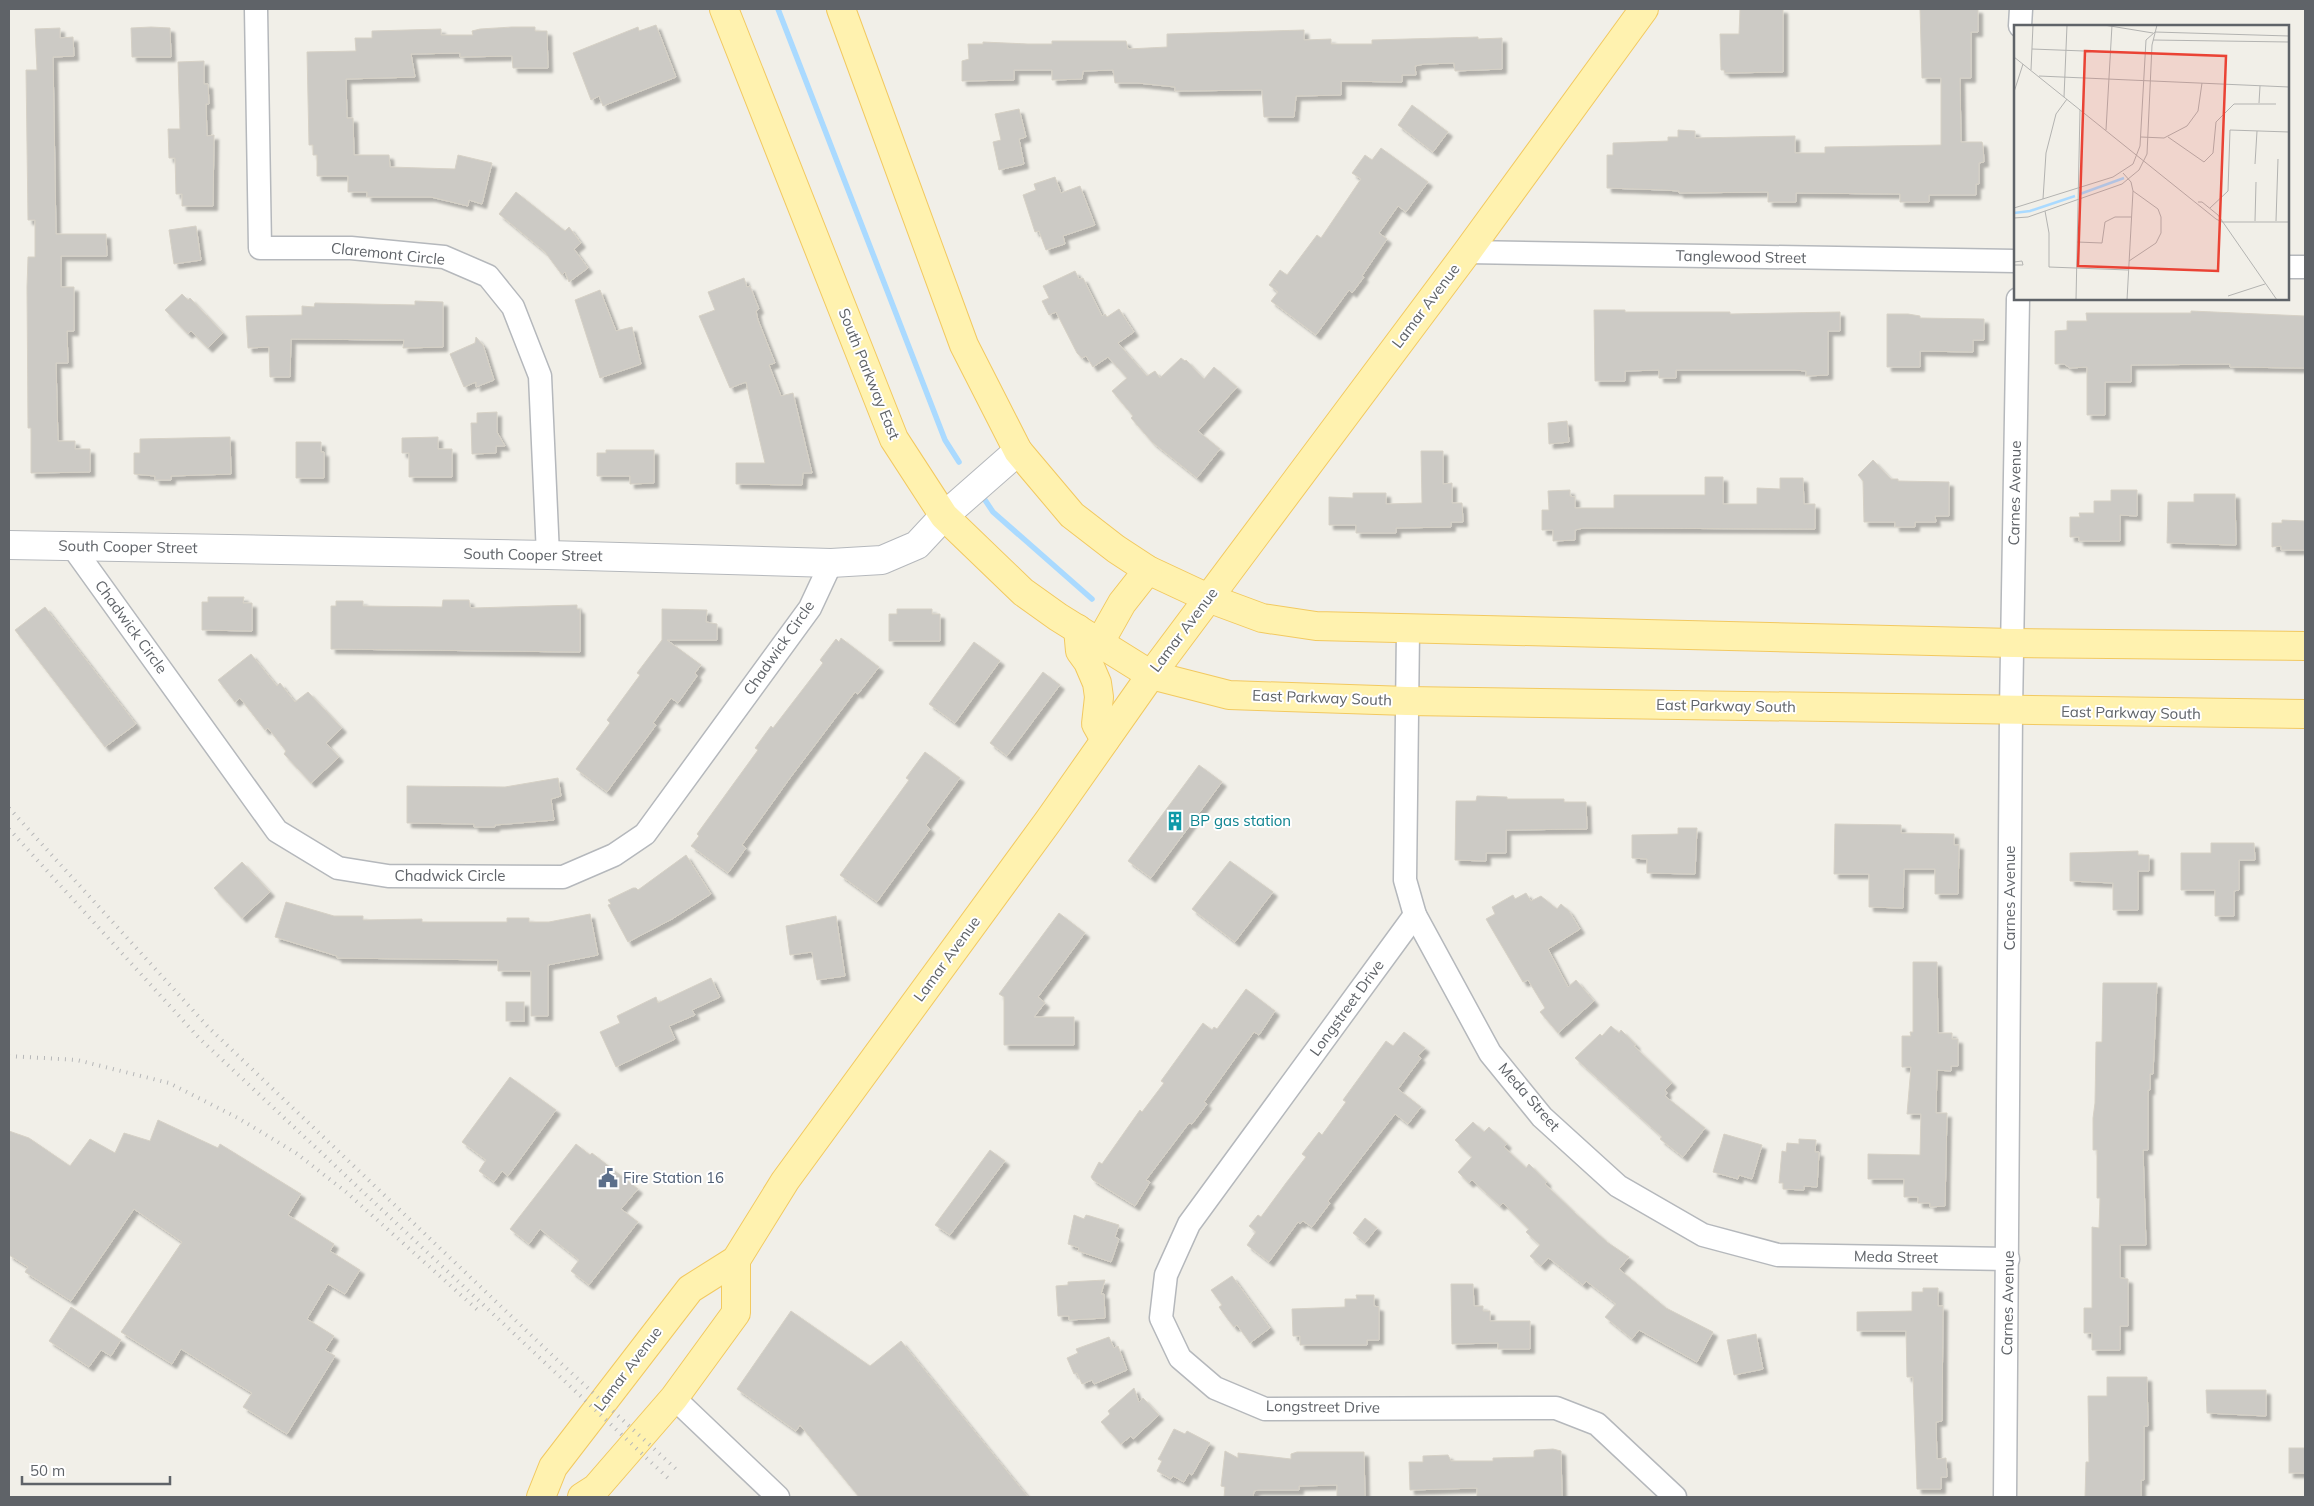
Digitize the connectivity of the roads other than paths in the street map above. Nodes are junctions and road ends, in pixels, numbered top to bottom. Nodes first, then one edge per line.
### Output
1 (256, 9) edge
2 (724, 9) edge
3 (841, 9) edge
4 (1644, 9) edge
5 (2020, 9) edge
6 (2020, 25) edge
7 (1467, 252) junction
8 (2014, 261) edge
9 (2289, 267) edge
10 (2305, 267) edge
11 (2018, 300) edge
12 (1018, 451) junction
13 (944, 516) junction
14 (9, 545) edge
15 (72, 546) junction
16 (548, 555) junction
17 (830, 563) junction
18 (1148, 570) junction
19 (1208, 598) junction
20 (1408, 630) junction
21 (1089, 636) junction
22 (2012, 643) junction
23 (2305, 646) edge
24 (1151, 674) junction
25 (1407, 701) junction
26 (2011, 711) junction
27 (2305, 714) edge
28 (1105, 740) junction
29 (1415, 915) junction
30 (2008, 1259) junction
31 (736, 1260) junction
32 (674, 1398) junction
33 (625, 1454) junction
34 (541, 1497) edge
35 (582, 1497) edge
36 (603, 1497) edge
37 (778, 1497) edge
38 (1675, 1497) edge
39 (2005, 1497) edge

1 - 16 street, Claremont Circle
2 - 13 main road, South Parkway East
3 - 12 main road
4 - 7 main road, Lamar Avenue
5 - 6 street
7 - 8 street, Tanglewood Street
7 - 19 main road, Lamar Avenue
9 - 10 street
11 - 22 street, Carnes Avenue
12 - 13 street, South Cooper Street
12 - 18 main road
13 - 17 street, South Cooper Street
13 - 21 main road, South Parkway East
14 - 15 street, South Cooper Street
15 - 16 street, South Cooper Street
15 - 17 street, Chadwick Circle
16 - 17 street, South Cooper Street
18 - 19 main road
18 - 21 main road
19 - 20 main road
19 - 24 main road, Lamar Avenue
20 - 22 main road
20 - 25 street, Meda Street
21 - 24 main road, South Parkway East
21 - 28 main road
22 - 23 main road
22 - 26 street, Carnes Avenue
24 - 25 main road, East Parkway South
24 - 28 main road, Lamar Avenue
25 - 26 main road, East Parkway South
25 - 29 street, Meda Street
26 - 27 main road, East Parkway South
26 - 30 street, Carnes Avenue
28 - 31 main road, Lamar Avenue
29 - 30 street, Meda Street
29 - 38 street, Longstreet Drive
30 - 39 street, Carnes Avenue
31 - 32 main road
31 - 34 main road, Lamar Avenue
32 - 33 main road
32 - 37 street
33 - 35 main road
33 - 36 main road

